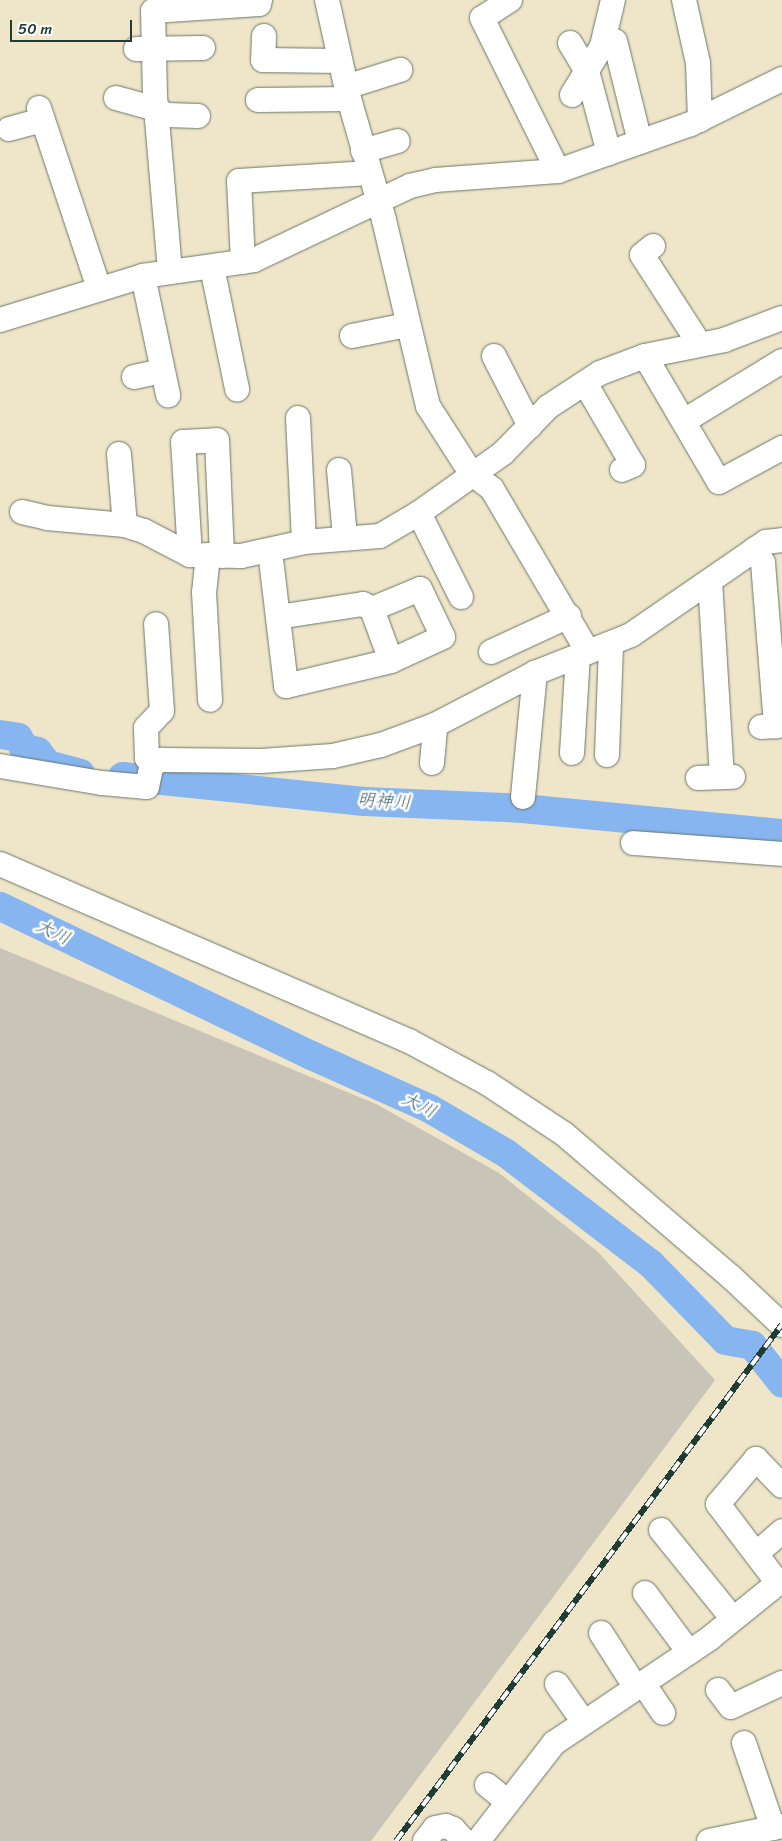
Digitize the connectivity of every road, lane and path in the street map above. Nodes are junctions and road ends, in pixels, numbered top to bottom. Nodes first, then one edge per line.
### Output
1 (260, 0) edge
2 (327, 0) edge
3 (510, 0) edge
4 (613, 0) edge
5 (684, 0) edge
6 (152, 5) edge
7 (264, 36) dead end
8 (616, 41) dead end
9 (570, 43) dead end
10 (203, 48) dead end
11 (145, 50) junction
12 (340, 61) junction
13 (400, 70) dead end
14 (587, 71) junction
15 (782, 79) edge
16 (348, 93) junction
17 (572, 95) dead end
18 (116, 98) dead end
19 (258, 100) dead end
20 (156, 109) junction
21 (198, 116) dead end
22 (700, 120) junction
23 (9, 129) dead end
24 (398, 141) dead end
25 (640, 142) junction
26 (609, 153) junction
27 (367, 162) junction
28 (558, 171) junction
29 (379, 202) junction
30 (653, 246) dead end
31 (243, 262) junction
32 (212, 267) junction
33 (170, 271) junction
34 (143, 276) junction
35 (98, 288) junction
36 (782, 318) edge
37 (0, 320) edge
38 (406, 325) junction
39 (352, 336) dead end
40 (699, 344) junction
41 (494, 356) dead end
42 (645, 356) junction
43 (782, 361) edge
44 (162, 371) junction
45 (134, 377) dead end
46 (585, 383) junction
47 (237, 389) dead end
48 (168, 395) dead end
49 (298, 418) dead end
50 (684, 421) junction
51 (530, 426) junction
52 (782, 448) edge
53 (119, 454) dead end
54 (339, 470) dead end
55 (622, 470) dead end
56 (471, 473) junction
57 (22, 512) dead end
58 (418, 513) junction
59 (126, 525) junction
60 (345, 537) junction
61 (782, 540) edge
62 (304, 542) junction
63 (755, 549) junction
64 (270, 551) junction
65 (206, 555) junction
66 (710, 581) junction
67 (461, 596) dead end
68 (372, 609) junction
69 (569, 616) junction
70 (278, 617) junction
71 (156, 624) dead end
72 (611, 644) junction
73 (491, 652) dead end
74 (583, 654) junction
75 (391, 661) junction
76 (536, 673) junction
77 (210, 700) dead end
78 (435, 725) junction
79 (761, 727) dead end
80 (572, 753) dead end
81 (607, 754) dead end
82 (432, 762) dead end
83 (0, 766) edge
84 (151, 772) junction
85 (698, 778) dead end
86 (523, 797) dead end
87 (633, 843) dead end
88 (782, 854) edge
89 (0, 864) edge
90 (782, 1325) edge
91 (782, 1486) edge
92 (661, 1530) dead end
93 (782, 1531) edge
94 (756, 1554) junction
95 (780, 1582) edge
96 (645, 1593) dead end
97 (733, 1619) junction
98 (600, 1633) dead end
99 (689, 1652) junction
100 (782, 1683) edge
101 (557, 1684) dead end
102 (640, 1685) junction
103 (718, 1690) dead end
104 (663, 1713) dead end
105 (583, 1721) junction
106 (743, 1744) dead end
107 (487, 1785) dead end
108 (508, 1802) junction
109 (777, 1827) edge
110 (425, 1841) edge
111 (464, 1841) edge
112 (478, 1841) edge
113 (709, 1841) edge

1 - 6 street
2 - 12 street
3 - 28 street
4 - 14 street
5 - 22 street
6 - 11 street
7 - 12 street
8 - 25 street
9 - 14 street
10 - 11 street
11 - 20 street
12 - 16 street
13 - 16 street
14 - 17 street
14 - 26 street
15 - 22 street
16 - 19 street
16 - 27 street
18 - 20 street
20 - 21 street
20 - 33 street
22 - 25 street
23 - 35 street
24 - 27 street
25 - 26 street
26 - 28 street
27 - 29 street
27 - 31 street
28 - 29 street
29 - 31 street
29 - 38 street
30 - 40 street
31 - 32 street
32 - 33 street
32 - 47 street
33 - 34 street
34 - 35 street
34 - 44 street
35 - 37 street
36 - 40 street
38 - 39 street
38 - 56 street
40 - 42 street
41 - 51 street
42 - 46 street
42 - 50 street
43 - 50 street
44 - 45 street
44 - 48 street
46 - 51 street
46 - 55 street
49 - 62 street
50 - 52 street
51 - 56 street
53 - 59 street
54 - 60 street
56 - 58 street
56 - 69 street
57 - 59 street
58 - 60 street
58 - 67 street
59 - 65 street
60 - 62 street
61 - 63 street
62 - 64 street
63 - 66 street
63 - 79 street
64 - 65 street
64 - 70 street
65 - 77 street
66 - 72 street
66 - 85 street
68 - 70 street
68 - 75 street
68 - 75 street
69 - 73 street
69 - 74 street
70 - 75 street
71 - 84 street
72 - 74 street
72 - 81 street
74 - 76 street
74 - 80 street
76 - 78 street
76 - 86 street
78 - 82 street
78 - 84 street
83 - 84 street
87 - 88 street
89 - 90 street
91 - 94 street
92 - 97 street
93 - 94 street
94 - 95 street
95 - 97 street
96 - 99 street
97 - 99 street
98 - 102 street
99 - 102 street
100 - 103 street
101 - 105 street
102 - 104 street
102 - 105 street
105 - 108 street
106 - 109 street
107 - 108 street
108 - 112 street
109 - 113 street
110 - 111 street

